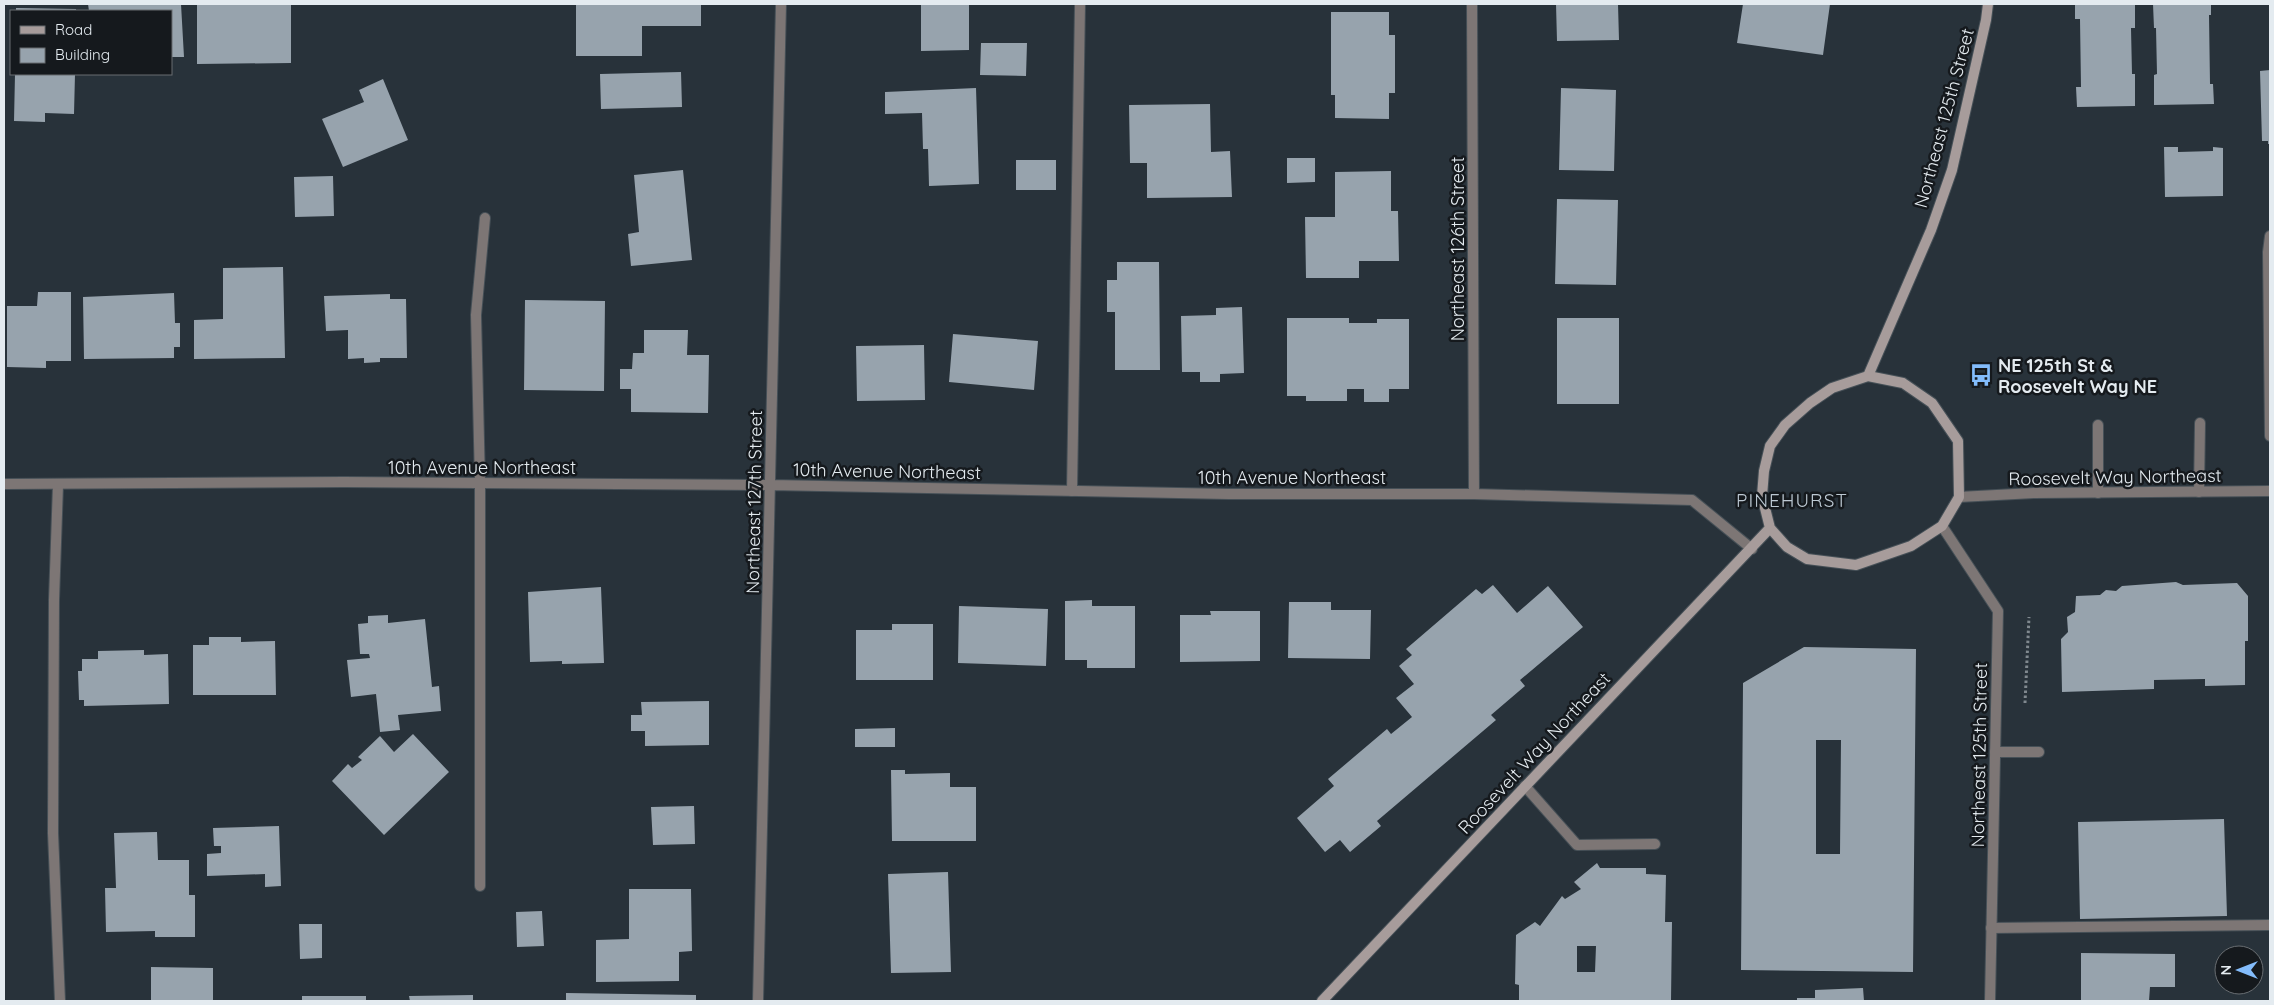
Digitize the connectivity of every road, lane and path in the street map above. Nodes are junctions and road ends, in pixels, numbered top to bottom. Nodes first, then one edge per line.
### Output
1 (781, 4) edge
2 (1080, 4) edge
3 (1472, 4) edge
4 (1988, 4) edge
5 (485, 218) dead end
6 (2270, 236) edge
7 (1868, 376) junction
8 (2200, 423) dead end
9 (2098, 425) dead end
10 (2270, 436) edge
11 (480, 483) junction
12 (4, 484) edge
13 (58, 485) junction
14 (770, 485) junction
15 (1072, 491) junction
16 (2270, 491) edge
17 (2199, 492) junction
18 (2098, 493) junction
19 (1474, 494) junction
20 (1960, 497) junction
21 (1942, 526) junction
22 (1770, 528) junction
23 (1752, 549) junction
24 (2029, 617) dead end
25 (2023, 709) dead end
26 (1995, 752) junction
27 (2039, 752) dead end
28 (1526, 786) junction
29 (1655, 844) dead end
30 (480, 886) dead end
31 (2270, 925) edge
32 (1991, 928) junction
33 (60, 1001) edge
34 (758, 1001) edge
35 (1322, 1001) edge
36 (1990, 1001) edge

1 - 14 street, Northeast 127th Street
2 - 15 street
3 - 19 street, Northeast 126th Street
4 - 7 main road, Northeast 125th Street
5 - 11 street
6 - 10 street
7 - 20 main road
7 - 22 main road
8 - 17 street
9 - 18 street
11 - 13 street, 10th Avenue Northeast
11 - 14 street, 10th Avenue Northeast
11 - 30 street
12 - 13 street, 10th Avenue Northeast
13 - 33 street
14 - 15 street, 10th Avenue Northeast
14 - 34 street, Northeast 127th Street
15 - 19 street, 10th Avenue Northeast
16 - 17 street, Roosevelt Way Northeast
17 - 18 street, Roosevelt Way Northeast
18 - 20 street, Roosevelt Way Northeast
19 - 23 street, 10th Avenue Northeast
20 - 21 main road
21 - 22 main road
21 - 26 street, Northeast 125th Street
22 - 23 main road, Roosevelt Way Northeast
23 - 28 main road, Roosevelt Way Northeast
24 - 25 path
26 - 27 street
26 - 32 street, Northeast 125th Street
28 - 29 street
28 - 35 main road, Roosevelt Way Northeast
31 - 32 street
32 - 36 street, Northeast 125th Street

